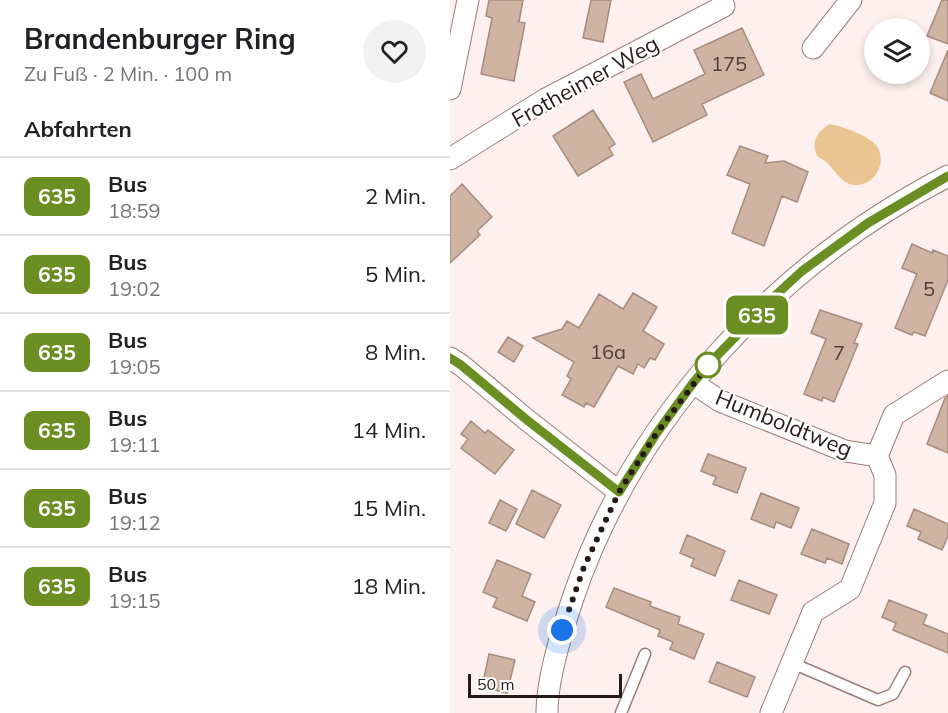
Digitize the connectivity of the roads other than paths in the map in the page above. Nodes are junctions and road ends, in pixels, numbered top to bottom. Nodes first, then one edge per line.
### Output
1 (468, 0) edge
2 (851, 0) edge
3 (723, 6) dead end
4 (813, 48) dead end
5 (450, 89) edge
6 (450, 159) edge
7 (948, 176) edge
8 (450, 358) edge
9 (948, 381) edge
10 (693, 383) junction
11 (877, 456) junction
12 (619, 492) junction
13 (645, 654) dead end
14 (792, 663) junction
15 (905, 672) dead end
16 (547, 713) edge
17 (621, 713) edge
18 (771, 713) edge

1 - 5 street
2 - 4 street
3 - 6 street, Frotheimer Weg
7 - 10 street
8 - 12 street
9 - 11 street, Humboldtweg
10 - 11 street, Humboldtweg
10 - 12 street
11 - 14 street, Humboldtweg
12 - 16 street
13 - 17 lane
14 - 15 lane
14 - 18 street, Humboldtweg

